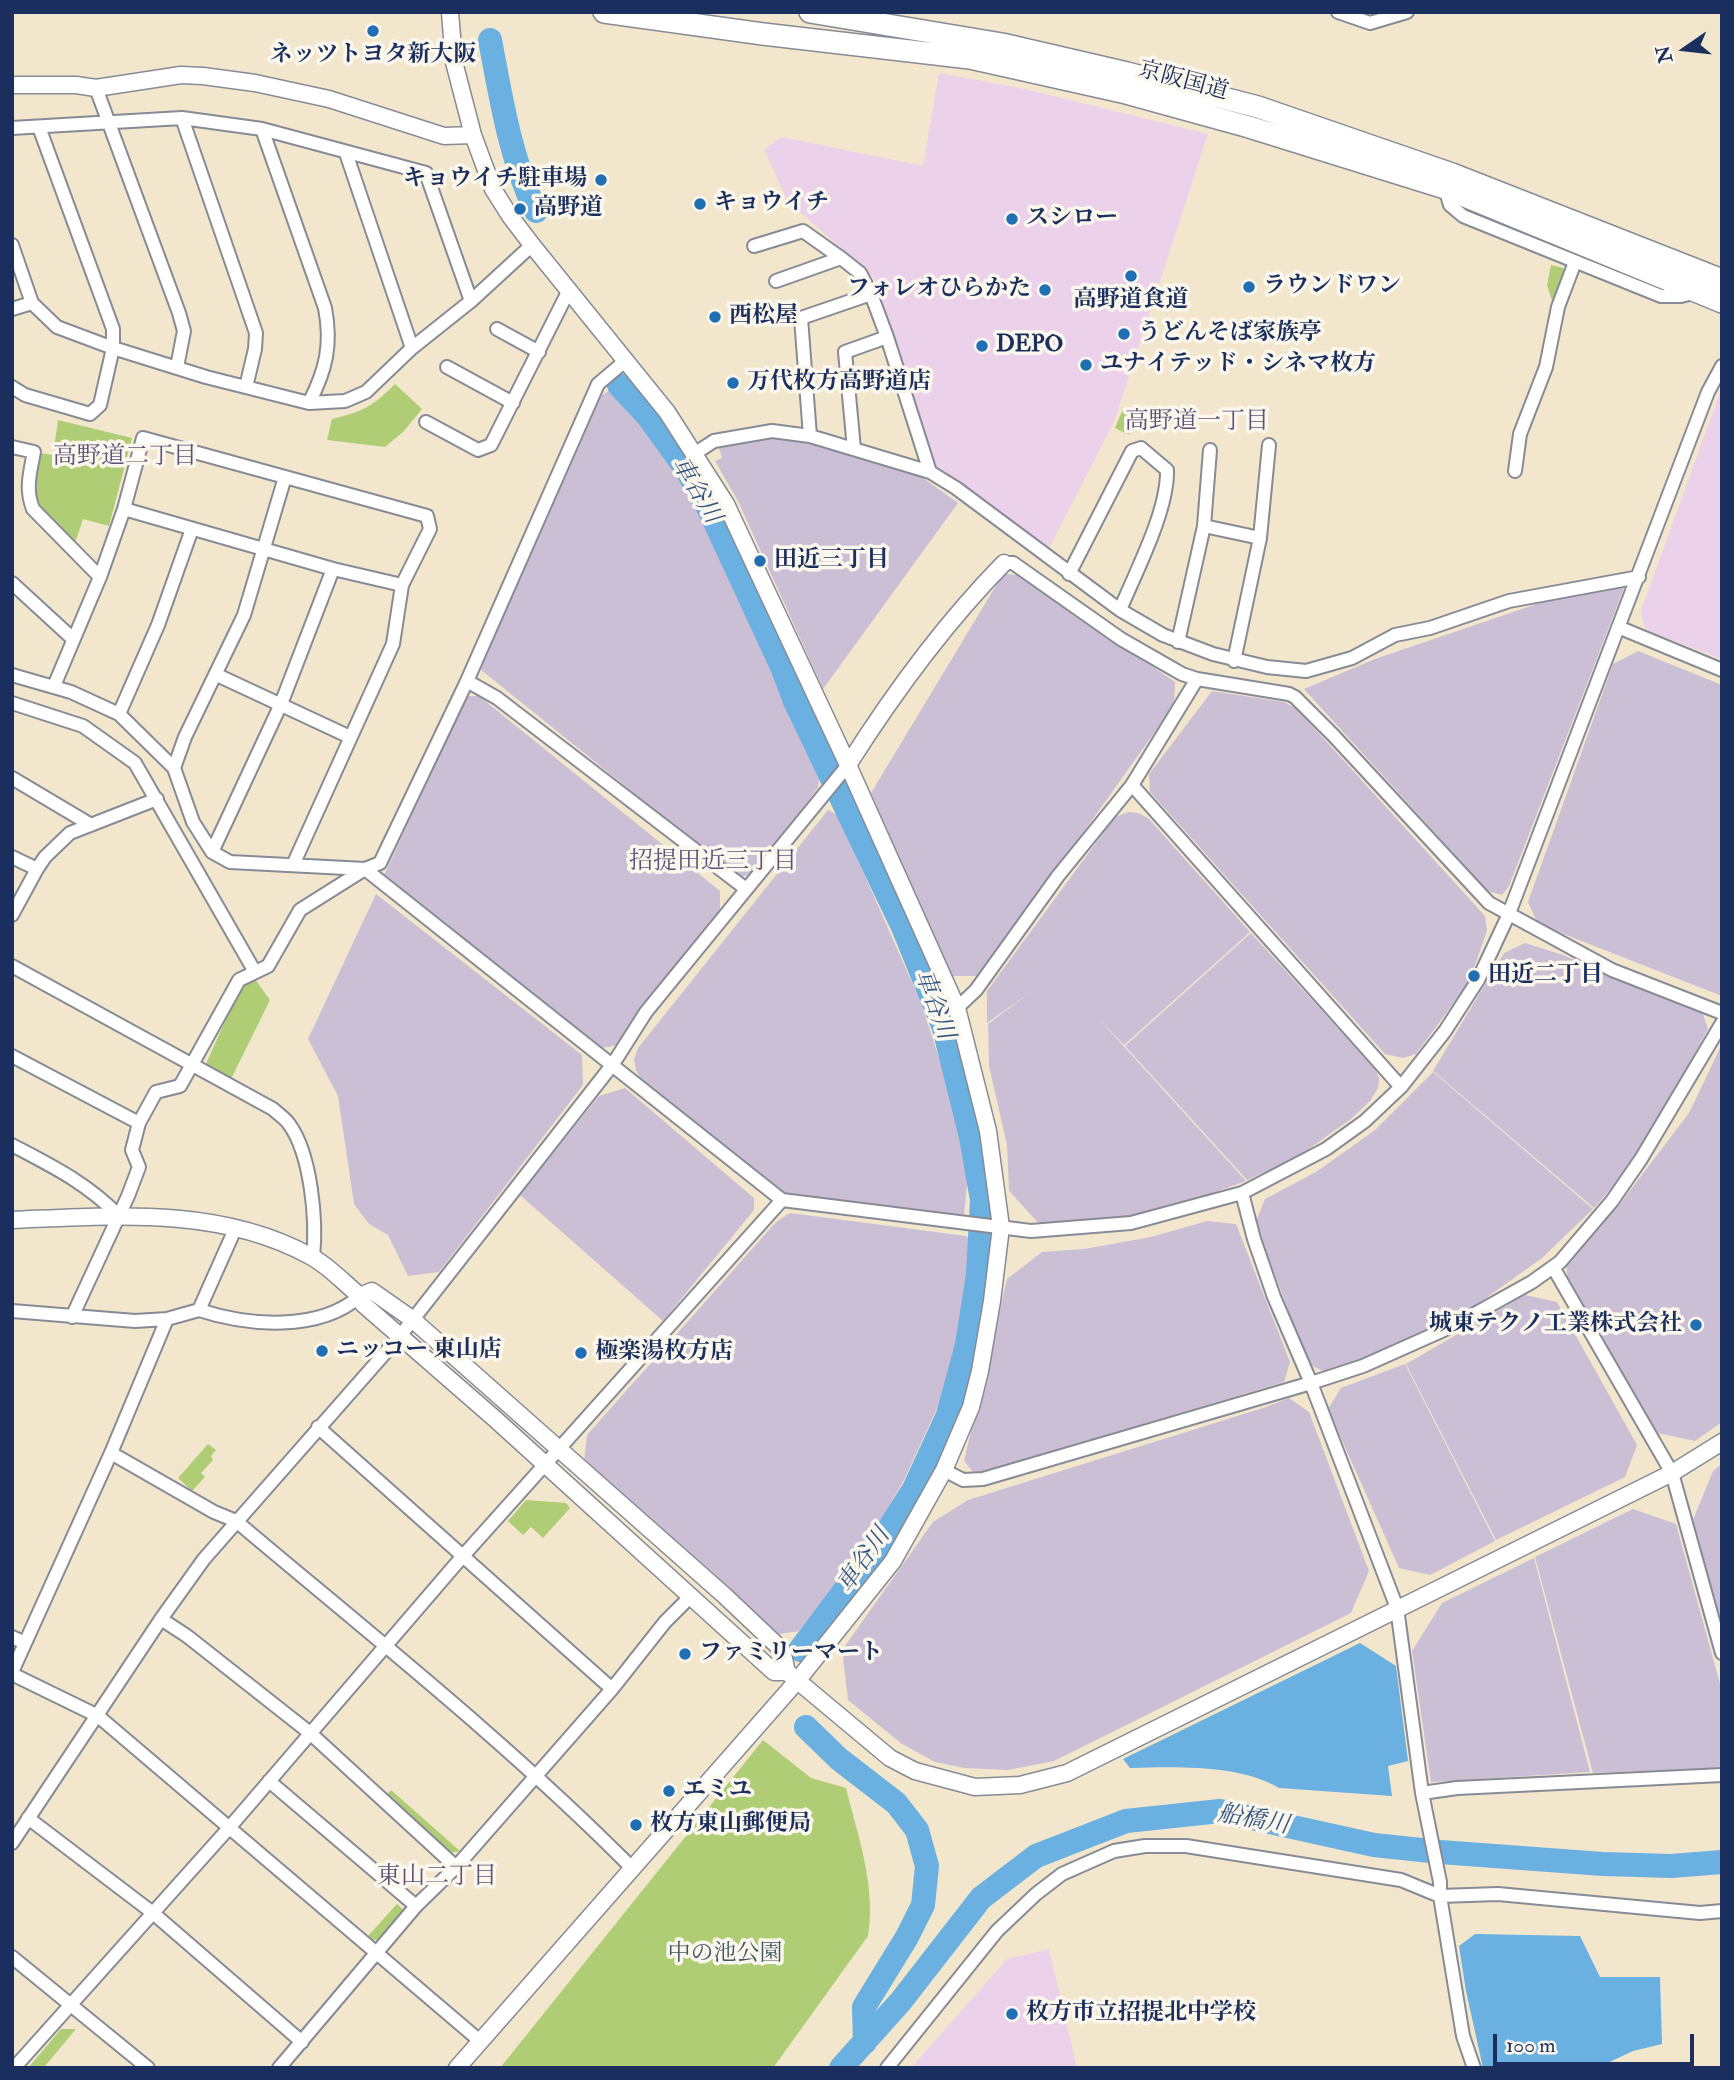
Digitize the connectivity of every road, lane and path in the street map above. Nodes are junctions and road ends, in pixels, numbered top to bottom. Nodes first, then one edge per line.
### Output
1 (450, 12) edge
2 (604, 12) edge
3 (810, 12) edge
4 (1338, 12) edge
5 (1407, 12) edge
6 (12, 85) edge
7 (96, 88) junction
8 (182, 118) junction
9 (108, 123) junction
10 (39, 127) junction
11 (12, 128) edge
12 (262, 130) junction
13 (473, 135) junction
14 (346, 152) junction
15 (1445, 188) junction
16 (12, 245) edge
17 (532, 245) junction
18 (754, 246) dead end
19 (841, 258) junction
20 (1575, 262) junction
21 (1722, 280) edge
22 (776, 281) dead end
23 (569, 290) junction
24 (1697, 292) junction
25 (871, 294) junction
26 (471, 300) junction
27 (1722, 302) edge
28 (32, 303) junction
29 (12, 309) edge
30 (497, 329) dead end
31 (887, 337) junction
32 (113, 348) junction
33 (412, 348) junction
34 (539, 352) junction
35 (624, 362) junction
36 (1722, 366) edge
37 (177, 367) junction
38 (447, 367) dead end
39 (12, 387) edge
40 (246, 387) junction
41 (309, 403) junction
42 (513, 403) junction
43 (426, 422) dead end
44 (810, 436) junction
45 (1269, 445) dead end
46 (12, 447) edge
47 (855, 449) junction
48 (1210, 450) dead end
49 (694, 454) junction
50 (1515, 471) dead end
51 (930, 472) junction
52 (285, 477) junction
53 (124, 509) junction
54 (1203, 526) junction
55 (192, 529) junction
56 (1260, 538) junction
57 (265, 548) junction
58 (1004, 563) joint
59 (333, 569) junction
60 (1069, 574) junction
61 (1639, 577) junction
62 (100, 578) junction
63 (12, 583) edge
64 (402, 585) junction
65 (1120, 610) junction
66 (1618, 627) junction
67 (73, 639) junction
68 (1178, 642) junction
69 (1234, 660) junction
70 (1722, 670) edge
71 (12, 675) edge
72 (217, 675) junction
73 (1197, 679) junction
74 (467, 681) junction
75 (54, 687) junction
76 (12, 703) edge
77 (281, 704) junction
78 (119, 715) junction
79 (349, 737) junction
80 (174, 768) junction
81 (843, 770) junction
82 (12, 778) edge
83 (1132, 785) junction
84 (156, 799) junction
85 (91, 825) junction
86 (212, 852) junction
87 (12, 857) edge
88 (293, 865) junction
89 (37, 869) junction
90 (365, 869) junction
91 (746, 889) junction
92 (12, 915) edge
93 (1508, 916) junction
94 (14, 972) edge
95 (255, 972) junction
96 (957, 1008) junction
97 (1722, 1013) edge
98 (1722, 1023) edge
99 (12, 1056) edge
100 (613, 1063) junction
101 (194, 1066) junction
102 (1401, 1087) junction
103 (139, 1124) junction
104 (12, 1145) edge
105 (1242, 1194) junction
106 (782, 1199) junction
107 (119, 1216) junction
108 (12, 1220) edge
109 (994, 1226) junction
110 (236, 1227) junction
111 (313, 1257) junction
112 (1553, 1267) junction
113 (360, 1296) junction
114 (199, 1310) junction
115 (12, 1311) edge
116 (72, 1317) junction
117 (167, 1319) junction
118 (412, 1319) junction
119 (400, 1336) junction
120 (1311, 1383) junction
121 (318, 1427) junction
122 (1722, 1442) edge
123 (559, 1450) junction
124 (111, 1453) junction
125 (546, 1465) junction
126 (944, 1470) junction
127 (1672, 1473) junction
128 (236, 1521) junction
129 (462, 1556) junction
130 (690, 1597) junction
131 (1397, 1608) junction
132 (161, 1619) junction
133 (12, 1637) edge
134 (25, 1643) junction
135 (386, 1645) junction
136 (1722, 1653) edge
137 (12, 1673) edge
138 (792, 1676) junction
139 (612, 1689) junction
140 (98, 1716) junction
141 (310, 1734) junction
142 (1722, 1775) edge
143 (534, 1777) junction
144 (269, 1781) junction
145 (1422, 1793) junction
146 (27, 1818) junction
147 (229, 1828) junction
148 (12, 1843) edge
149 (456, 1867) junction
150 (632, 1868) junction
151 (1440, 1896) junction
152 (416, 1906) junction
153 (1722, 1911) edge
154 (153, 1913) junction
155 (377, 1953) junction
156 (12, 1957) edge
157 (72, 2004) junction
158 (480, 2041) junction
159 (302, 2042) junction
160 (14, 2068) edge
161 (148, 2068) edge
162 (279, 2068) edge
163 (457, 2068) edge
164 (887, 2068) edge
165 (1474, 2068) edge

1 - 13 street
2 - 15 highway, 京阪国道
3 - 21 highway, 京阪国道
4 - 5 street
6 - 7 street
7 - 9 street
7 - 13 street
8 - 9 street
8 - 12 street
8 - 40 street
9 - 10 street
9 - 37 street
10 - 11 street
10 - 32 street
12 - 14 street
12 - 41 street
13 - 17 street
14 - 26 street
14 - 33 street
15 - 20 street
15 - 24 highway, 京阪国道
16 - 28 street
17 - 23 street
17 - 26 street
18 - 19 street
19 - 22 street
19 - 25 street
20 - 24 street
20 - 50 street
23 - 34 street
23 - 35 street
24 - 27 highway, 京阪国道
25 - 31 street
25 - 44 street
26 - 33 street
28 - 29 street
28 - 32 street
30 - 34 street
31 - 47 street
31 - 51 street
32 - 37 street
32 - 39 street
33 - 41 street
34 - 42 street
35 - 49 street
35 - 74 street
36 - 61 street
37 - 40 street
38 - 42 street
40 - 41 street
42 - 43 street
44 - 47 street
44 - 49 street
45 - 56 street
46 - 62 street
47 - 51 street
48 - 54 street
49 - 81 street
51 - 60 street
52 - 53 street
52 - 57 street
52 - 64 street
53 - 55 street
53 - 62 street
54 - 56 street
54 - 68 street
55 - 57 street
55 - 78 street
56 - 69 street
57 - 59 street
57 - 72 street
58 - 73 street
58 - 81 street
59 - 64 street
59 - 77 street
60 - 65 street
60 - 65 street
61 - 66 street
61 - 69 street
62 - 67 street
63 - 67 street
64 - 79 street
65 - 68 street
66 - 70 street
66 - 93 street
67 - 75 street
68 - 69 street
71 - 75 street
72 - 77 street
72 - 80 street
73 - 83 street
73 - 93 street
74 - 90 street
74 - 91 street
75 - 78 street
76 - 84 street
77 - 79 street
77 - 86 street
78 - 80 street
79 - 88 street
80 - 86 street
81 - 91 street
81 - 96 street
82 - 85 street
83 - 96 street
83 - 102 street
84 - 85 street
84 - 95 street
85 - 89 street
86 - 88 street
87 - 89 street
88 - 90 street
89 - 92 street
90 - 95 street
90 - 100 street
91 - 100 street
93 - 97 street
93 - 102 street
94 - 101 street
95 - 101 street
96 - 109 street
98 - 112 street
99 - 103 street
100 - 106 street
100 - 118 street
101 - 103 street
101 - 111 street
102 - 105 street
103 - 107 street
104 - 107 street
105 - 109 street
105 - 120 street
106 - 109 street
106 - 123 street
107 - 108 street
107 - 110 street
107 - 116 street
109 - 126 street
110 - 111 street
110 - 114 street
111 - 113 street
112 - 120 street
112 - 127 street
113 - 114 street
113 - 118 street
113 - 119 street
114 - 117 street
115 - 116 street
116 - 117 street
117 - 124 street
118 - 119 street
118 - 123 street
119 - 121 street
119 - 125 street
120 - 126 street
120 - 131 street
121 - 128 street
121 - 129 street
122 - 127 street
123 - 125 street
123 - 138 street
124 - 128 street
124 - 134 street
125 - 129 street
125 - 130 street
126 - 138 street
127 - 131 street
127 - 136 street
128 - 132 street
128 - 135 street
129 - 135 street
129 - 139 street
130 - 138 street
130 - 139 street
131 - 138 street
131 - 145 street
132 - 140 street
132 - 141 street
133 - 134 street
134 - 137 street
135 - 141 street
135 - 143 street
137 - 140 street
138 - 150 street
139 - 143 street
140 - 146 street
140 - 147 street
141 - 144 street
141 - 149 street
142 - 145 street
143 - 149 street
143 - 150 street
144 - 147 street
144 - 152 street
145 - 151 street
146 - 148 street
146 - 154 street
147 - 154 street
147 - 155 street
149 - 152 street
150 - 158 street
151 - 153 street
151 - 164 street
151 - 165 street
152 - 155 street
154 - 157 street
154 - 159 street
155 - 158 street
155 - 159 street
156 - 157 street
157 - 160 street
157 - 161 street
158 - 163 street
159 - 162 street

